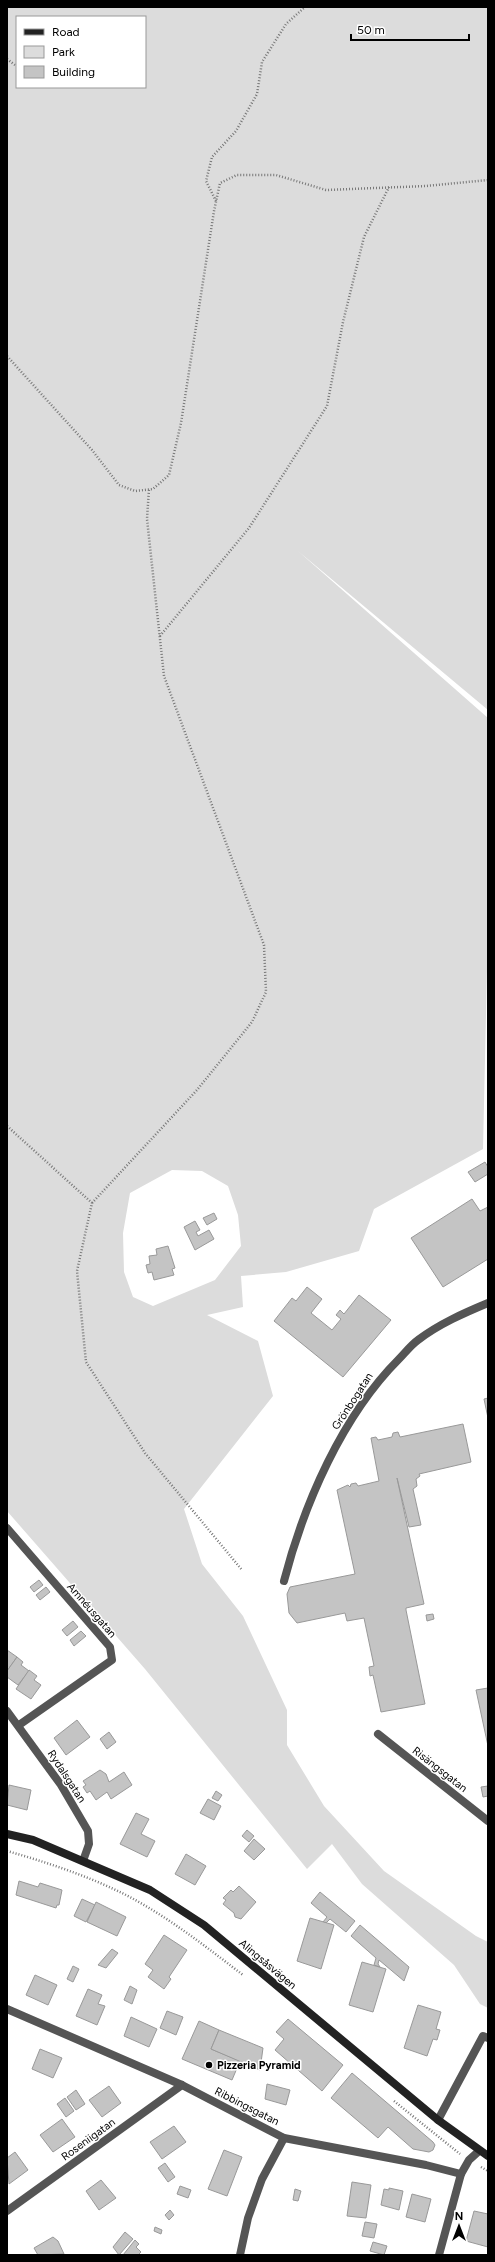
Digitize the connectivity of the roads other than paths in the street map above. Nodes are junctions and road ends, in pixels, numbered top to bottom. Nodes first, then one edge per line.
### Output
1 (488, 1303) edge
2 (7, 1528) edge
3 (284, 1581) dead end
4 (7, 1711) edge
5 (19, 1725) junction
6 (378, 1734) dead end
7 (488, 1822) edge
8 (7, 1834) edge
9 (84, 1861) junction
10 (7, 2008) edge
11 (488, 2038) edge
12 (182, 2085) junction
13 (438, 2120) junction
14 (284, 2138) junction
15 (479, 2151) junction
16 (488, 2156) edge
17 (461, 2174) junction
18 (7, 2211) edge
19 (240, 2255) edge
20 (439, 2255) edge

1 - 3 street, Grönbogatan
2 - 5 street, Amnéusgatan
4 - 5 street, Rydalsgatan
5 - 9 street, Rydalsgatan
6 - 7 street, Risängsgatan
8 - 9 main road, Alingsåsvägen
9 - 13 main road, Alingsåsvägen
10 - 12 street, Ribbingsgatan
11 - 13 street
12 - 14 street, Ribbingsgatan
12 - 18 street, Roseniigatan
13 - 15 main road, Alingsåsvägen
14 - 17 street, Ribbingsgatan
14 - 19 street
15 - 16 main road, Alingsåsvägen
15 - 17 street
17 - 20 street

